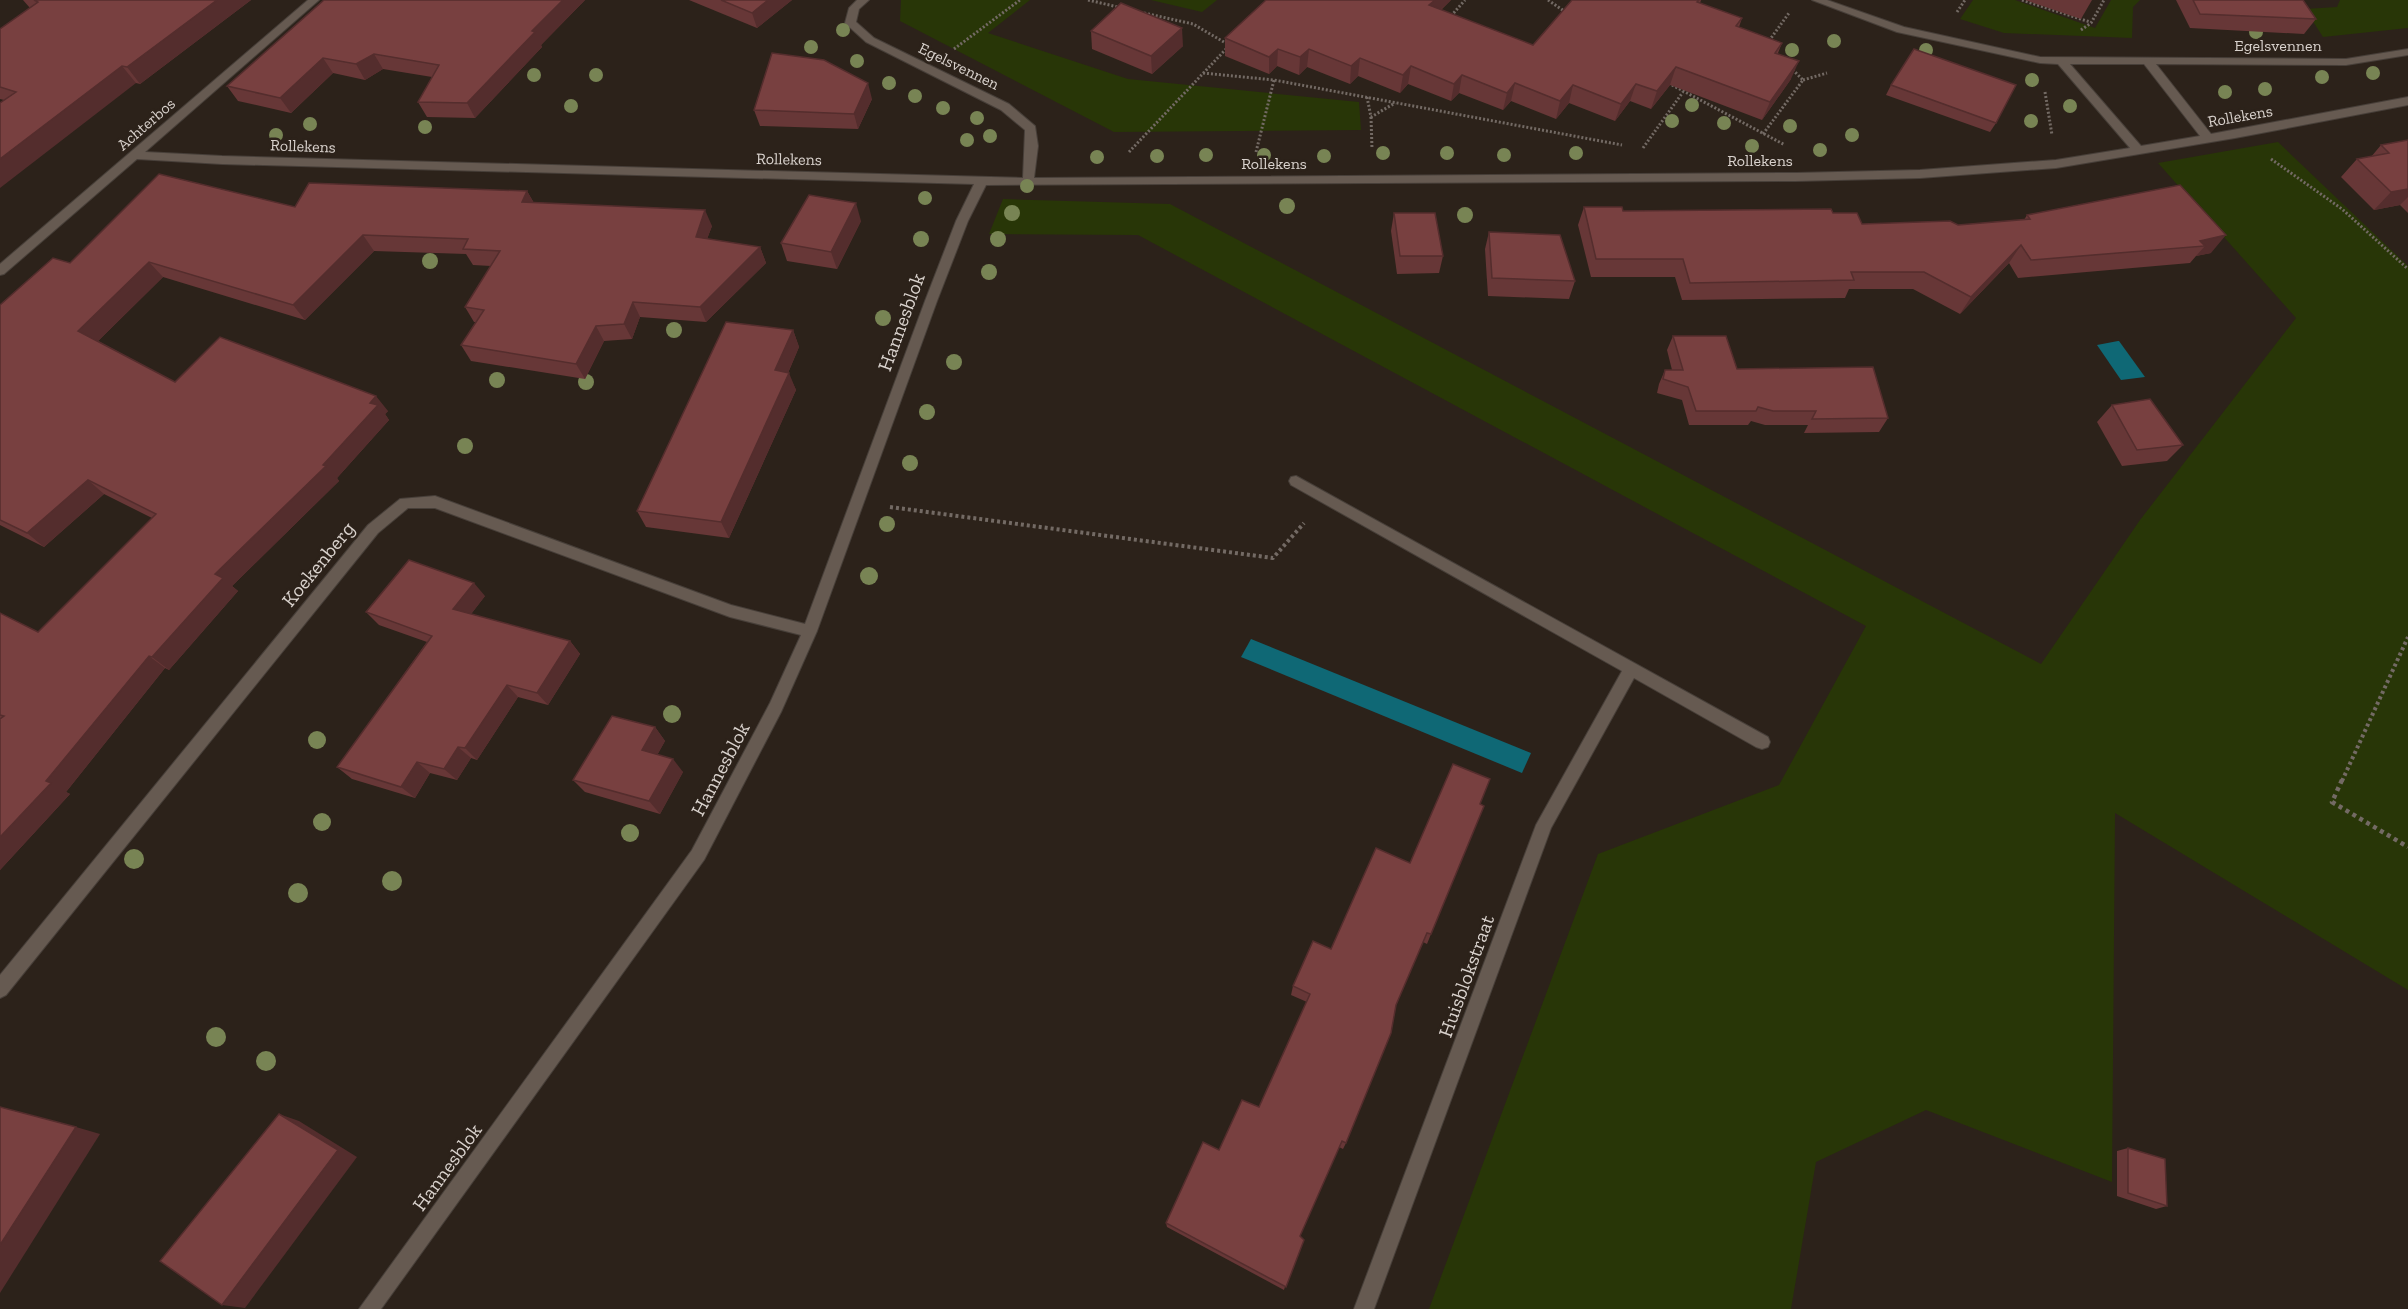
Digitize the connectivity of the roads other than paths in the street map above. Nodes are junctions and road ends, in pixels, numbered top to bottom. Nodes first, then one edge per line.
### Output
1 (314, 0) edge
2 (864, 0) edge
3 (1817, 0) edge
4 (2408, 52) edge
5 (2147, 60) junction
6 (2062, 61) junction
7 (2408, 101) edge
8 (2208, 138) junction
9 (2139, 151) junction
10 (135, 155) junction
11 (982, 181) junction
12 (1028, 182) junction
13 (0, 272) edge
14 (1296, 481) dead end
15 (810, 631) junction
16 (1632, 669) junction
17 (1761, 742) dead end
18 (0, 989) edge
19 (369, 1309) edge
20 (1364, 1309) edge

1 - 10 street, Achterbos
2 - 12 street, Egelsvennen
3 - 6 street, Egelsvennen
4 - 5 street, Egelsvennen
5 - 6 street, Egelsvennen
5 - 8 street
6 - 9 street
7 - 8 street, Rollekens
8 - 9 street, Rollekens
9 - 12 street, Rollekens
10 - 11 street, Rollekens
10 - 13 street, Achterbos
11 - 12 street, Rollekens
11 - 15 street, Hannesblok
14 - 16 street
15 - 18 street, Koekenberg
15 - 19 street, Hannesblok
16 - 17 street
16 - 20 street, Huisblokstraat

